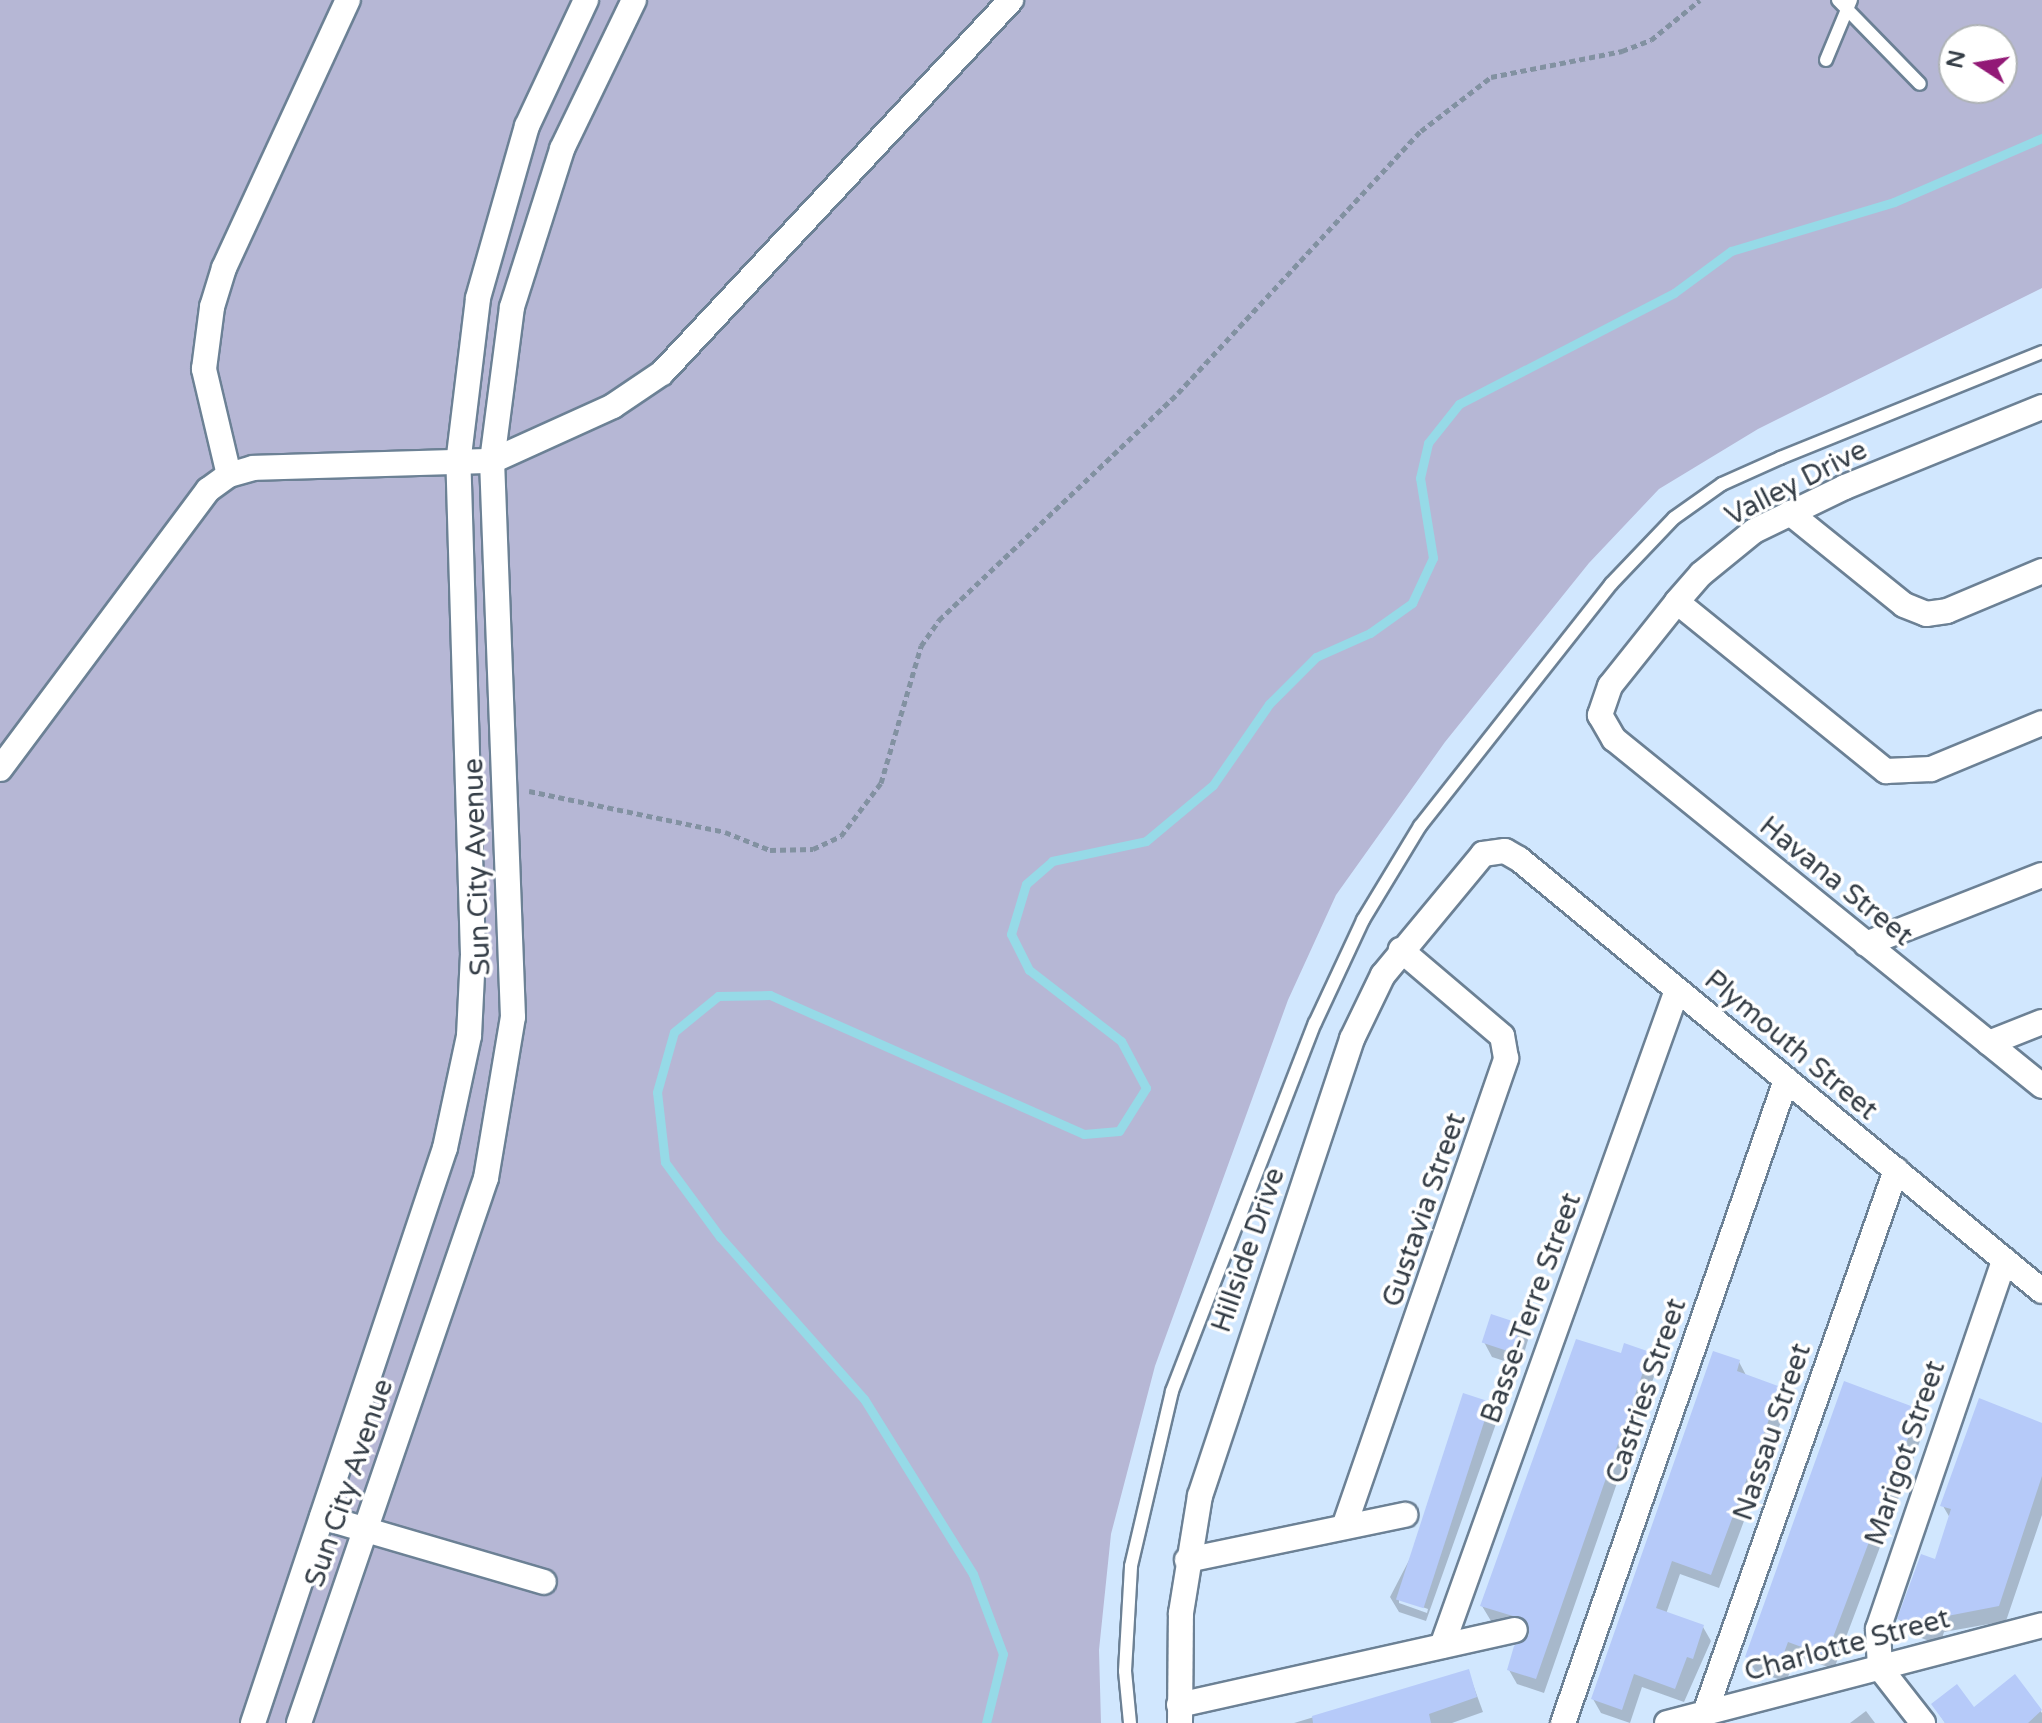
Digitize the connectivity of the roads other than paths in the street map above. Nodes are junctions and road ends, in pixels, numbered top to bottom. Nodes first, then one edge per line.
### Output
1 (348, 0) edge
2 (586, 0) edge
3 (634, 0) edge
4 (1011, 0) edge
5 (1845, 3) edge
6 (1826, 60) dead end
7 (1920, 84) dead end
8 (2042, 352) edge
9 (2042, 407) edge
10 (492, 461) junction
11 (458, 464) junction
12 (229, 475) junction
13 (1790, 513) junction
14 (2042, 571) edge
15 (1677, 602) junction
16 (1600, 715) joint
17 (2042, 723) edge
18 (0, 769) edge
19 (1498, 850) joint
20 (2042, 875) edge
21 (1866, 944) junction
22 (1401, 950) junction
23 (1677, 990) junction
24 (2042, 1022) edge
25 (1989, 1043) junction
26 (1786, 1080) junction
27 (2042, 1086) edge
28 (1896, 1170) junction
29 (2004, 1260) junction
30 (2042, 1291) edge
31 (1405, 1515) dead end
32 (322, 1517) junction
33 (1344, 1527) junction
34 (365, 1529) junction
35 (1187, 1560) junction
36 (544, 1582) dead end
37 (2042, 1625) edge
38 (1515, 1630) dead end
39 (1442, 1646) junction
40 (1880, 1668) junction
41 (1705, 1713) junction
42 (1179, 1714) edge
43 (1744, 1714) edge
44 (253, 1723) edge
45 (299, 1723) edge
46 (1130, 1723) edge
47 (1563, 1723) edge
48 (1667, 1723) edge
49 (1923, 1723) edge

1 - 12 street
2 - 11 street, Sun City Avenue
3 - 10 street, Sun City Avenue
4 - 10 street
5 - 6 lane
5 - 7 lane
8 - 46 lane
9 - 13 street, Valley Drive
10 - 11 street
10 - 34 street, Sun City Avenue
11 - 12 street
11 - 32 street, Sun City Avenue
12 - 18 street
13 - 14 street
13 - 15 street, Valley Drive
15 - 16 street, Valley Drive
15 - 17 street
16 - 21 street, Havana Street
19 - 22 street, Hillside Drive
19 - 23 street, Plymouth Street
20 - 21 street
21 - 25 street, Havana Street
22 - 33 street, Gustavia Street
22 - 35 street, Hillside Drive
23 - 26 street, Plymouth Street
23 - 39 street, Basse-Terre Street
24 - 25 street
25 - 27 street, Havana Street
26 - 28 street, Plymouth Street
26 - 47 street, Castries Street
28 - 29 street, Plymouth Street
28 - 41 street, Nassau Street
29 - 30 street, Plymouth Street
29 - 40 street, Marigot Street
31 - 33 street
32 - 34 street
32 - 44 street, Sun City Avenue
33 - 35 street
34 - 36 street
34 - 45 street, Sun City Avenue
35 - 42 street, Hillside Drive
37 - 40 street, Charlotte Street
38 - 39 street
39 - 42 street
40 - 43 street, Charlotte Street
40 - 49 street
41 - 43 street, Charlotte Street
41 - 48 street, Charlotte Street

